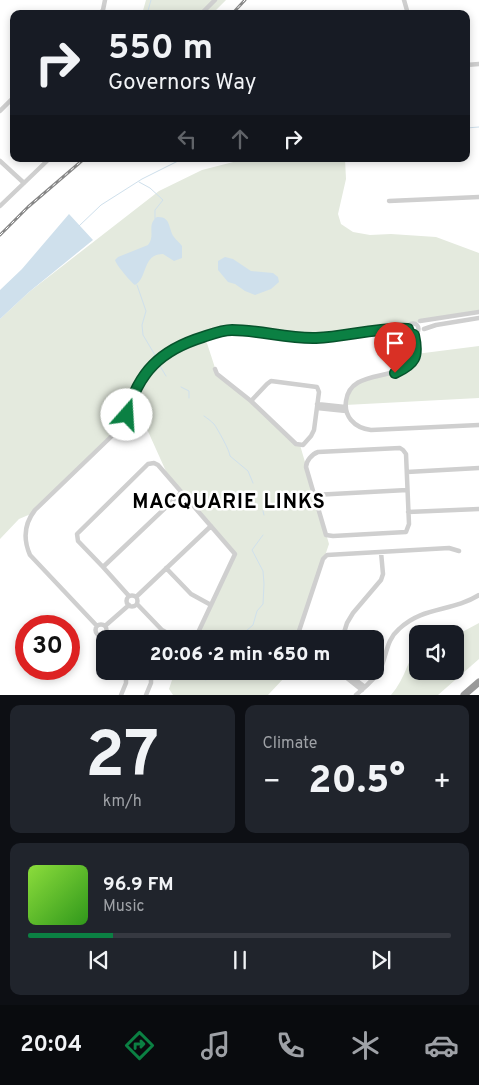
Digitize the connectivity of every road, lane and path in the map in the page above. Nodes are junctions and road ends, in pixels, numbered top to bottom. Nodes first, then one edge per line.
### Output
1 (215, 0) edge
2 (205, 10) edge
3 (10, 101) edge
4 (0, 110) edge
5 (0, 161) edge
6 (46, 162) edge
7 (24, 183) junction
8 (479, 197) edge
9 (389, 201) dead end
10 (0, 206) edge
11 (479, 312) edge
12 (479, 318) edge
13 (420, 321) dead end
14 (408, 329) junction
15 (424, 329) dead end
16 (414, 335) junction
17 (214, 369) dead end
18 (250, 401) junction
19 (317, 406) junction
20 (346, 409) junction
21 (479, 425) edge
22 (479, 468) edge
23 (407, 472) junction
24 (407, 490) junction
25 (181, 493) junction
26 (314, 495) junction
27 (479, 509) edge
28 (408, 512) junction
29 (211, 526) junction
30 (459, 551) dead end
31 (381, 552) junction
32 (103, 566) junction
33 (166, 568) junction
34 (479, 595) edge
35 (129, 596) junction
36 (136, 597) junction
37 (129, 604) junction
38 (137, 604) junction
39 (211, 605) junction
40 (97, 626) junction
41 (105, 626) junction
42 (162, 630) edge
43 (199, 630) edge
44 (299, 630) edge
45 (345, 630) edge
46 (126, 680) edge
47 (151, 680) edge
48 (351, 680) edge
49 (354, 680) edge
50 (479, 682) edge
51 (364, 689) junction
52 (122, 695) edge
53 (146, 695) edge
54 (356, 695) edge
55 (464, 695) edge

1 - 2 street
3 - 4 street
5 - 7 street
6 - 7 street
7 - 10 street
8 - 9 street
11 - 13 street
12 - 15 street
14 - 16 street
14 - 16 street
14 - 40 street
16 - 20 street
17 - 18 street
18 - 19 street
18 - 19 street
19 - 20 street
20 - 21 street
22 - 23 street
23 - 24 street
23 - 26 street
24 - 26 street
24 - 28 street
25 - 29 street
25 - 32 street
25 - 32 street
26 - 28 street
27 - 28 street
29 - 33 street
29 - 39 street
30 - 31 street
31 - 44 street
31 - 45 street
32 - 35 street
33 - 36 street
33 - 39 street
34 - 51 street
35 - 36 street
35 - 37 street
36 - 38 street
37 - 38 street
37 - 41 street
38 - 42 street
39 - 43 street
40 - 41 street
40 - 41 street
46 - 52 street
47 - 53 street
48 - 51 street
49 - 51 street
50 - 55 highway
51 - 54 street

